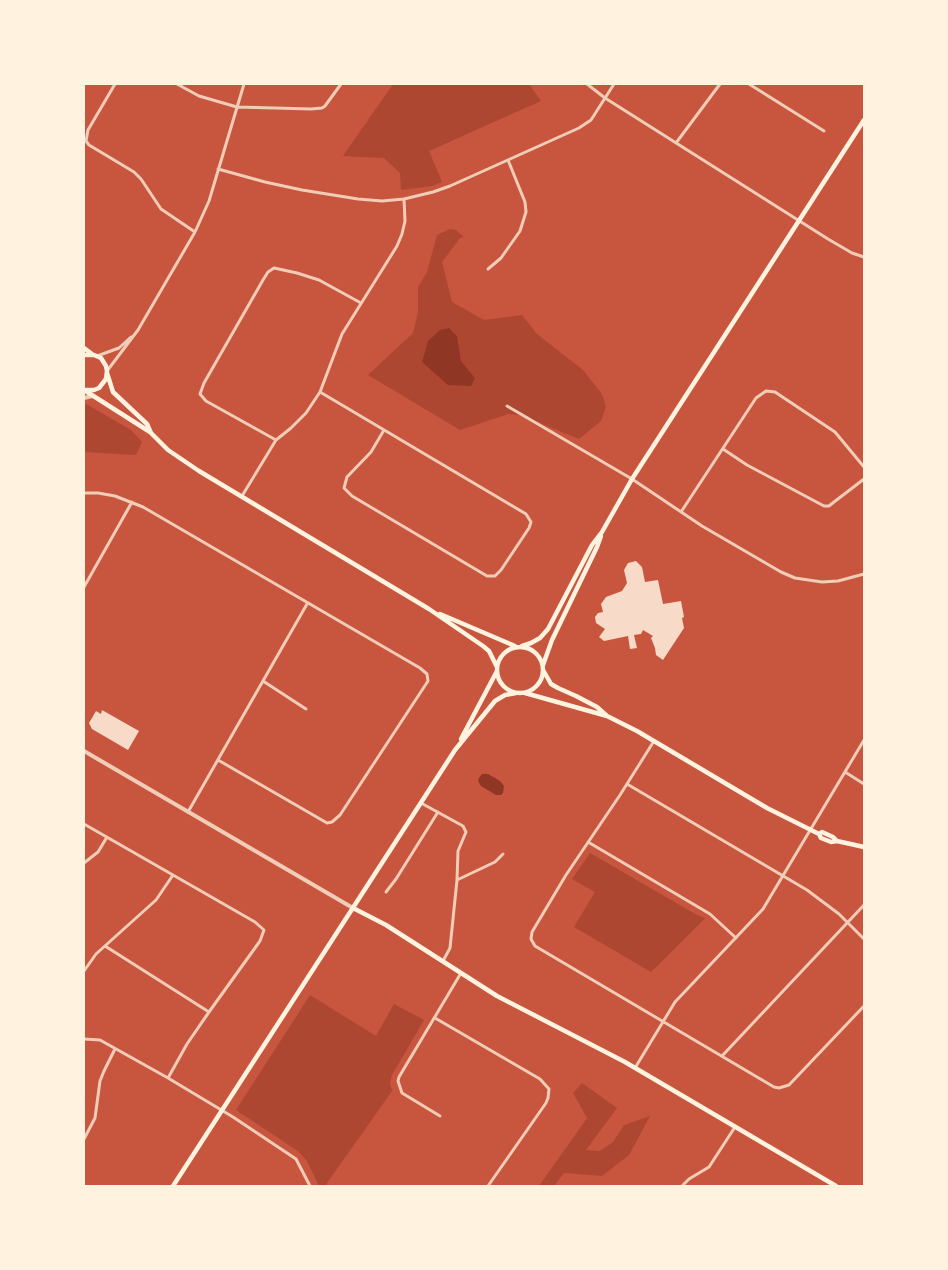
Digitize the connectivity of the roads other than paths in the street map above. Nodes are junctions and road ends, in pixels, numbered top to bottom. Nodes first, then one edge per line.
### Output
1 (115, 84) edge
2 (177, 84) edge
3 (244, 84) edge
4 (341, 84) edge
5 (587, 84) edge
6 (614, 84) edge
7 (720, 84) edge
8 (749, 84) edge
9 (605, 98) junction
10 (237, 107) junction
11 (864, 120) edge
12 (824, 131) dead end
13 (676, 144) junction
14 (508, 160) junction
15 (218, 168) junction
16 (404, 199) junction
17 (800, 221) junction
18 (195, 232) junction
19 (864, 257) edge
20 (488, 269) dead end
21 (361, 303) junction
22 (138, 330) junction
23 (84, 348) edge
24 (84, 355) edge
25 (95, 355) junction
26 (107, 372) junction
27 (84, 390) edge
28 (320, 392) junction
29 (92, 396) junction
30 (84, 398) edge
31 (507, 406) dead end
32 (384, 430) junction
33 (151, 433) junction
34 (276, 440) junction
35 (723, 449) junction
36 (864, 466) edge
37 (632, 479) junction
38 (864, 479) edge
39 (84, 493) edge
40 (242, 496) junction
41 (132, 502) junction
42 (681, 512) junction
43 (602, 532) junction
44 (864, 574) edge
45 (84, 587) edge
46 (307, 604) junction
47 (429, 609) junction
48 (520, 646) junction
49 (543, 668) junction
50 (497, 669) junction
51 (263, 681) junction
52 (516, 693) junction
53 (524, 693) junction
54 (306, 709) dead end
55 (607, 716) junction
56 (654, 740) junction
57 (864, 740) edge
58 (455, 750) junction
59 (84, 751) edge
60 (218, 760) junction
61 (845, 772) junction
62 (627, 784) junction
63 (864, 784) edge
64 (421, 802) junction
65 (188, 812) junction
66 (438, 812) junction
67 (84, 824) edge
68 (811, 830) junction
69 (107, 838) junction
70 (588, 842) junction
71 (864, 847) edge
72 (503, 854) dead end
73 (84, 863) edge
74 (173, 876) junction
75 (784, 876) junction
76 (457, 880) junction
77 (386, 892) dead end
78 (864, 905) edge
79 (353, 908) junction
80 (848, 923) junction
81 (736, 939) junction
82 (864, 939) edge
83 (105, 946) junction
84 (444, 961) junction
85 (84, 971) edge
86 (461, 973) junction
87 (864, 1006) edge
88 (209, 1012) junction
89 (435, 1018) junction
90 (663, 1021) junction
91 (84, 1039) edge
92 (115, 1049) junction
93 (722, 1056) junction
94 (635, 1068) junction
95 (168, 1078) junction
96 (222, 1111) junction
97 (440, 1116) dead end
98 (735, 1126) junction
99 (84, 1139) edge
100 (174, 1186) edge
101 (310, 1186) edge
102 (488, 1186) edge
103 (682, 1186) edge
104 (836, 1186) edge

1 - 18 street
2 - 10 street
3 - 10 street
4 - 10 street
5 - 9 street
6 - 9 street
7 - 13 street
8 - 12 street
9 - 13 street
9 - 14 street
10 - 15 street
11 - 17 main road
13 - 17 street
14 - 16 street
14 - 20 street
15 - 16 street
15 - 18 street
16 - 21 street
17 - 19 street
17 - 37 main road
18 - 22 street
21 - 28 street
21 - 34 street
22 - 25 street
22 - 26 street
23 - 25 main road
24 - 25 main road
25 - 26 main road
26 - 27 main road
26 - 33 main road
27 - 29 main road
28 - 32 street
28 - 34 street
29 - 30 street
29 - 33 main road
31 - 37 street
32 - 32 street
33 - 40 main road
34 - 40 street
35 - 36 street
35 - 38 street
35 - 42 street
37 - 42 street
37 - 43 main road
39 - 41 street
40 - 47 main road
41 - 45 street
41 - 46 street
42 - 44 street
43 - 48 main road
43 - 49 main road
46 - 51 street
46 - 60 street
47 - 48 main road
47 - 50 main road
48 - 49 main road
48 - 50 main road
49 - 53 main road
49 - 55 main road
50 - 52 main road
50 - 58 main road
51 - 54 street
51 - 60 street
52 - 53 main road
52 - 58 main road
53 - 55 main road
55 - 56 main road
56 - 62 street
56 - 68 main road
57 - 61 street
58 - 64 main road
59 - 65 street
60 - 65 street
61 - 63 street
61 - 68 street
62 - 70 street
62 - 75 street
64 - 66 street
64 - 79 main road
65 - 79 street
66 - 76 street
66 - 77 street
67 - 69 street
68 - 71 main road
68 - 75 street
69 - 73 street
69 - 74 street
70 - 81 street
70 - 90 street
72 - 76 street
74 - 83 street
74 - 88 street
75 - 80 street
75 - 81 street
76 - 84 street
78 - 80 street
79 - 84 main road
79 - 96 main road
80 - 82 street
80 - 93 street
81 - 90 street
83 - 85 street
83 - 88 street
84 - 86 main road
86 - 89 street
86 - 94 main road
87 - 93 street
88 - 95 street
89 - 97 street
89 - 102 street
90 - 93 street
90 - 94 street
91 - 92 street
92 - 95 street
92 - 99 street
94 - 98 main road
95 - 96 street
96 - 100 main road
96 - 101 street
98 - 103 street
98 - 104 main road

